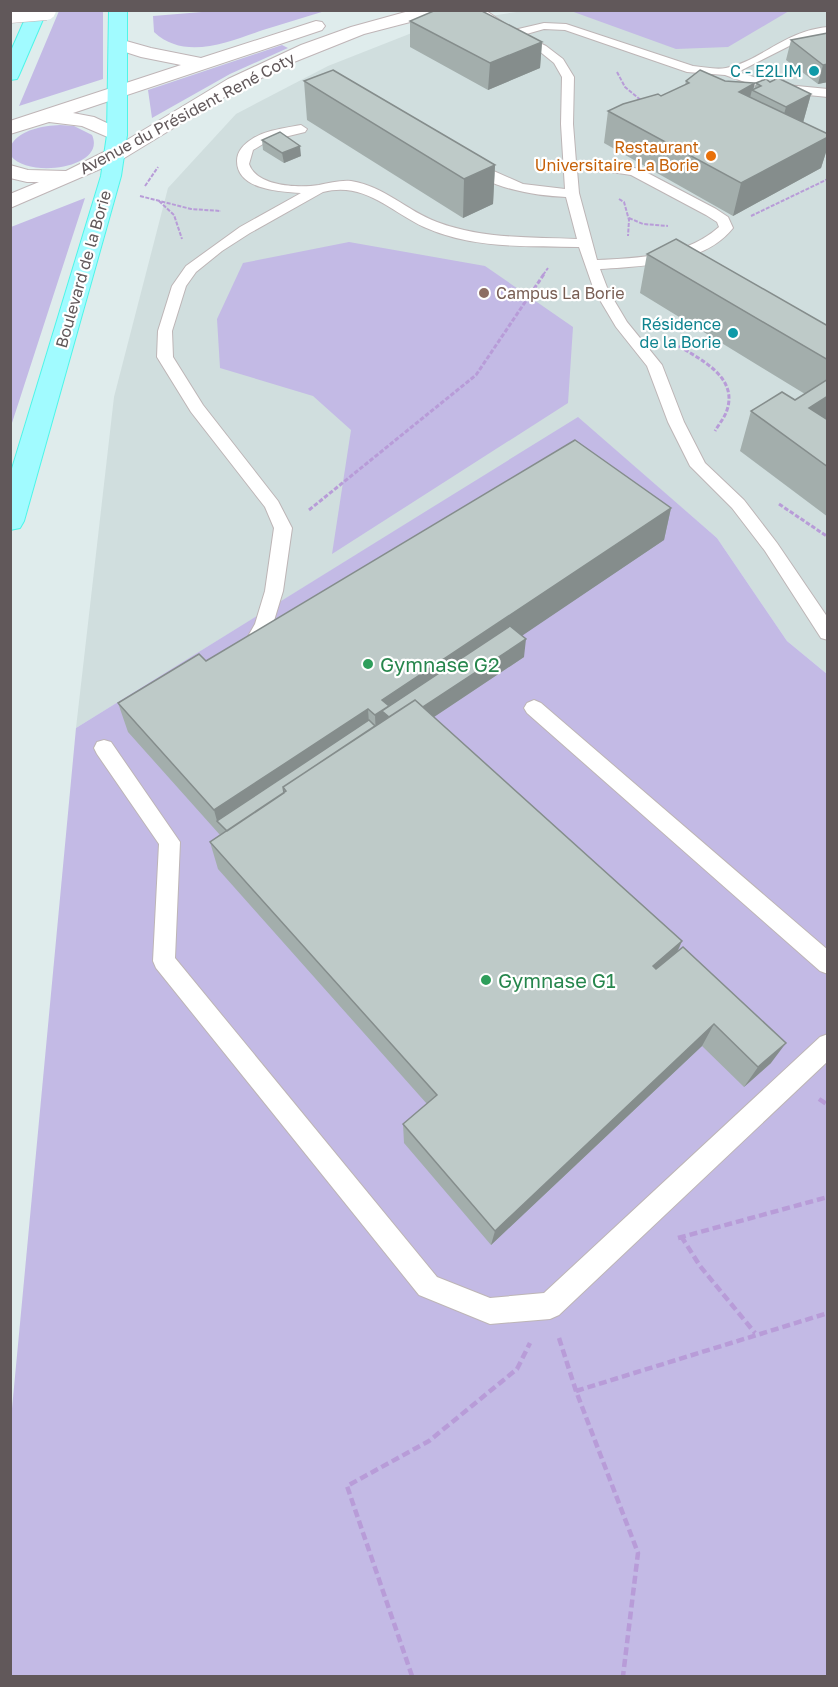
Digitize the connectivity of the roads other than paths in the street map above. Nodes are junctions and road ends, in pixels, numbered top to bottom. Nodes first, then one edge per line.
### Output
1 (38, 10) edge
2 (46, 10) edge
3 (366, 10) edge
4 (435, 10) edge
5 (477, 10) edge
6 (118, 12) edge
7 (10, 13) edge
8 (408, 13) edge
9 (828, 30) edge
10 (512, 34) junction
11 (119, 44) junction
12 (201, 63) junction
13 (726, 71) junction
14 (10, 75) edge
15 (117, 92) junction
16 (828, 93) edge
17 (48, 115) junction
18 (10, 128) edge
19 (301, 129) dead end
20 (114, 155) junction
21 (462, 160) edge
22 (569, 166) junction
23 (10, 171) edge
24 (70, 176) junction
25 (318, 189) junction
26 (572, 193) junction
27 (10, 202) edge
28 (585, 243) junction
29 (591, 265) junction
30 (10, 521) edge
31 (828, 633) edge
32 (242, 663) edge
33 (534, 708) dead end
34 (104, 748) dead end
35 (828, 964) edge
36 (828, 1045) edge

1 - 14 main road
2 - 7 street, bridge
3 - 12 street, Avenue du Président René Coty
4 - 8 street, Avenue du Président René Coty
5 - 10 lane
6 - 11 main road, Boulevard de la Borie
8 - 20 street, Avenue du Président René Coty
9 - 13 lane
10 - 13 lane
10 - 22 lane
11 - 12 street
11 - 15 main road, Boulevard de la Borie
12 - 15 street, Avenue du Président René Coty
13 - 16 lane
15 - 17 street, Avenue du Président René Coty
15 - 20 main road, Boulevard de la Borie
17 - 18 street, Avenue du Président René Coty
17 - 20 street
19 - 25 lane
20 - 24 street, Avenue du Président René Coty
20 - 30 main road, Boulevard de la Borie
21 - 26 lane
22 - 26 lane
22 - 29 lane
23 - 24 street
24 - 27 street, Avenue du Président René Coty
25 - 28 lane
25 - 32 lane
26 - 28 lane
28 - 29 lane
29 - 31 lane
33 - 35 lane
34 - 36 lane

